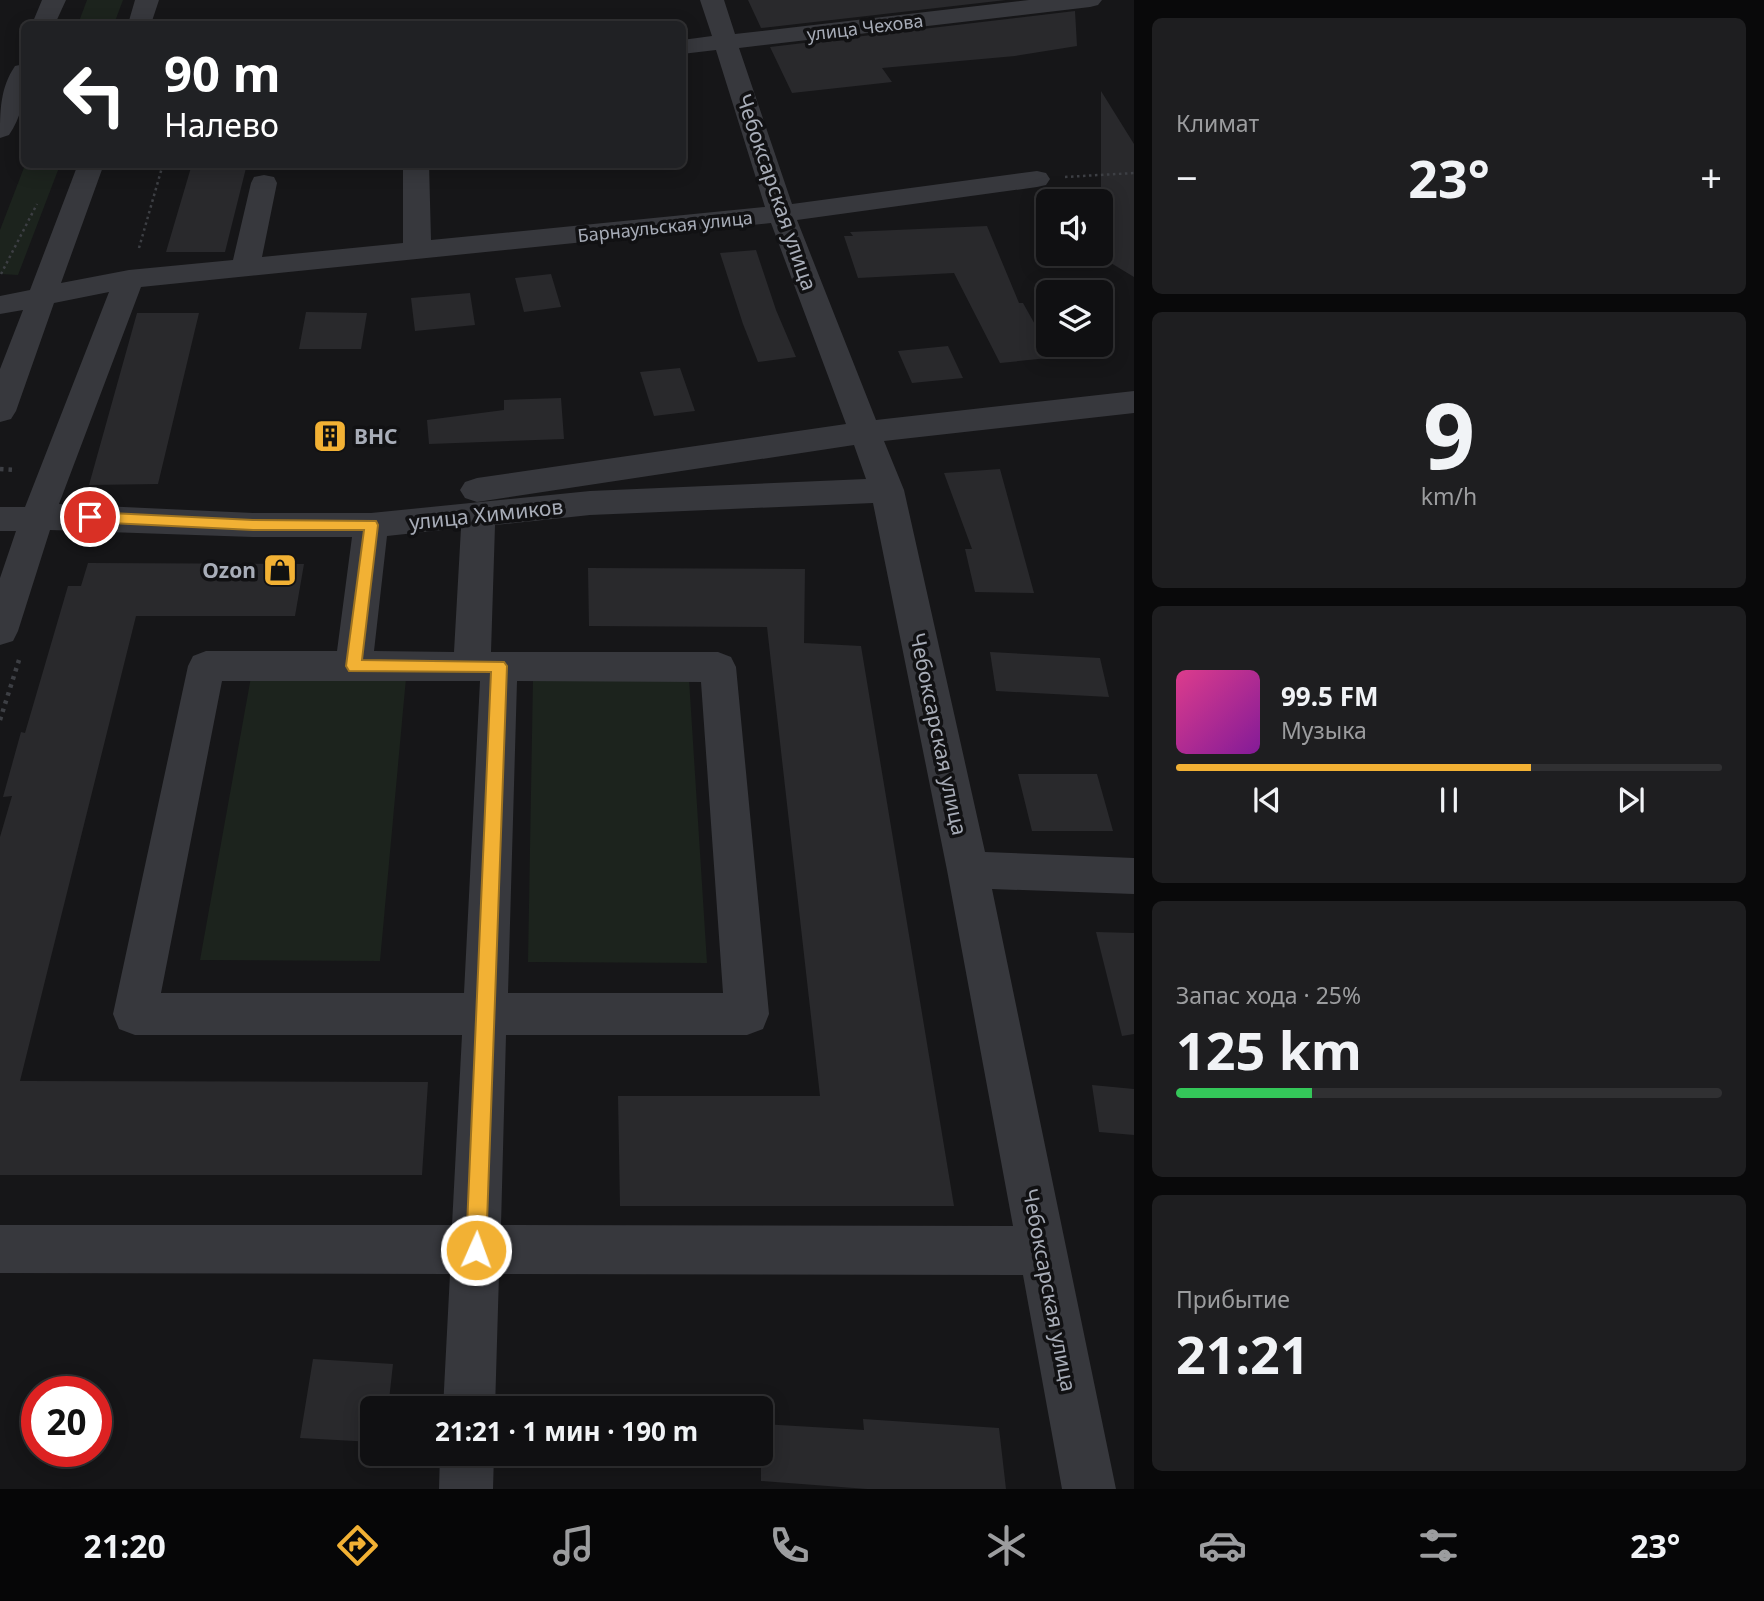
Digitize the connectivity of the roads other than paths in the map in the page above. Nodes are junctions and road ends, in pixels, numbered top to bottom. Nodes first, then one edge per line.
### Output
1 (54, 0) edge
2 (147, 0) edge
3 (712, 0) edge
4 (1090, 0) edge
5 (45, 21) edge
6 (141, 21) edge
7 (727, 43) junction
8 (686, 47) edge
9 (21, 78) edge
10 (0, 130) edge
11 (90, 168) edge
12 (416, 168) edge
13 (1037, 179) road end
14 (264, 183) dead end
15 (781, 214) junction
16 (417, 250) junction
17 (245, 268) junction
18 (130, 279) junction
19 (41, 303) junction
20 (0, 305) edge
21 (118, 309) junction
22 (1134, 402) edge
23 (0, 411) edge
24 (867, 432) junction
25 (887, 490) junction
26 (407, 500) dead end
27 (479, 514) junction
28 (0, 519) edge
29 (37, 519) junction
30 (371, 525) junction
31 (0, 631) edge
32 (354, 666) junction
33 (486, 666) junction
34 (968, 870) junction
35 (1134, 876) edge
36 (485, 1015) junction
37 (0, 1249) edge
38 (476, 1250) junction
39 (1042, 1251) junction
40 (470, 1396) edge
41 (467, 1466) edge
42 (466, 1489) edge
43 (1088, 1489) edge

1 - 5 street
2 - 6 street
3 - 7 street, Чебоксарская улица
4 - 7 street, улица Чехова
7 - 8 street, улица Чехова
7 - 15 street, Чебоксарская улица
9 - 10 street
11 - 19 street
12 - 16 street
13 - 15 street, Барнаульская улица
14 - 17 street
15 - 16 street, Барнаульская улица
15 - 24 street, Чебоксарская улица
16 - 17 street, Барнаульская улица
17 - 18 street, Барнаульская улица
18 - 19 street, Барнаульская улица
18 - 21 street
19 - 20 street
19 - 21 street
19 - 23 street
21 - 29 street
22 - 24 street
24 - 25 street, Чебоксарская улица
24 - 26 street
25 - 27 street, улица Химиков
25 - 34 street, Чебоксарская улица
27 - 30 street, улица Химиков
27 - 33 street
28 - 29 street, улица Химиков
29 - 30 street, улица Химиков
29 - 31 street
30 - 32 street
32 - 33 street
32 - 36 street
33 - 36 street
33 - 36 street
34 - 35 street
34 - 39 street, Чебоксарская улица
36 - 38 street
37 - 38 street
38 - 39 street
38 - 40 street
39 - 43 street, Чебоксарская улица
41 - 42 street

